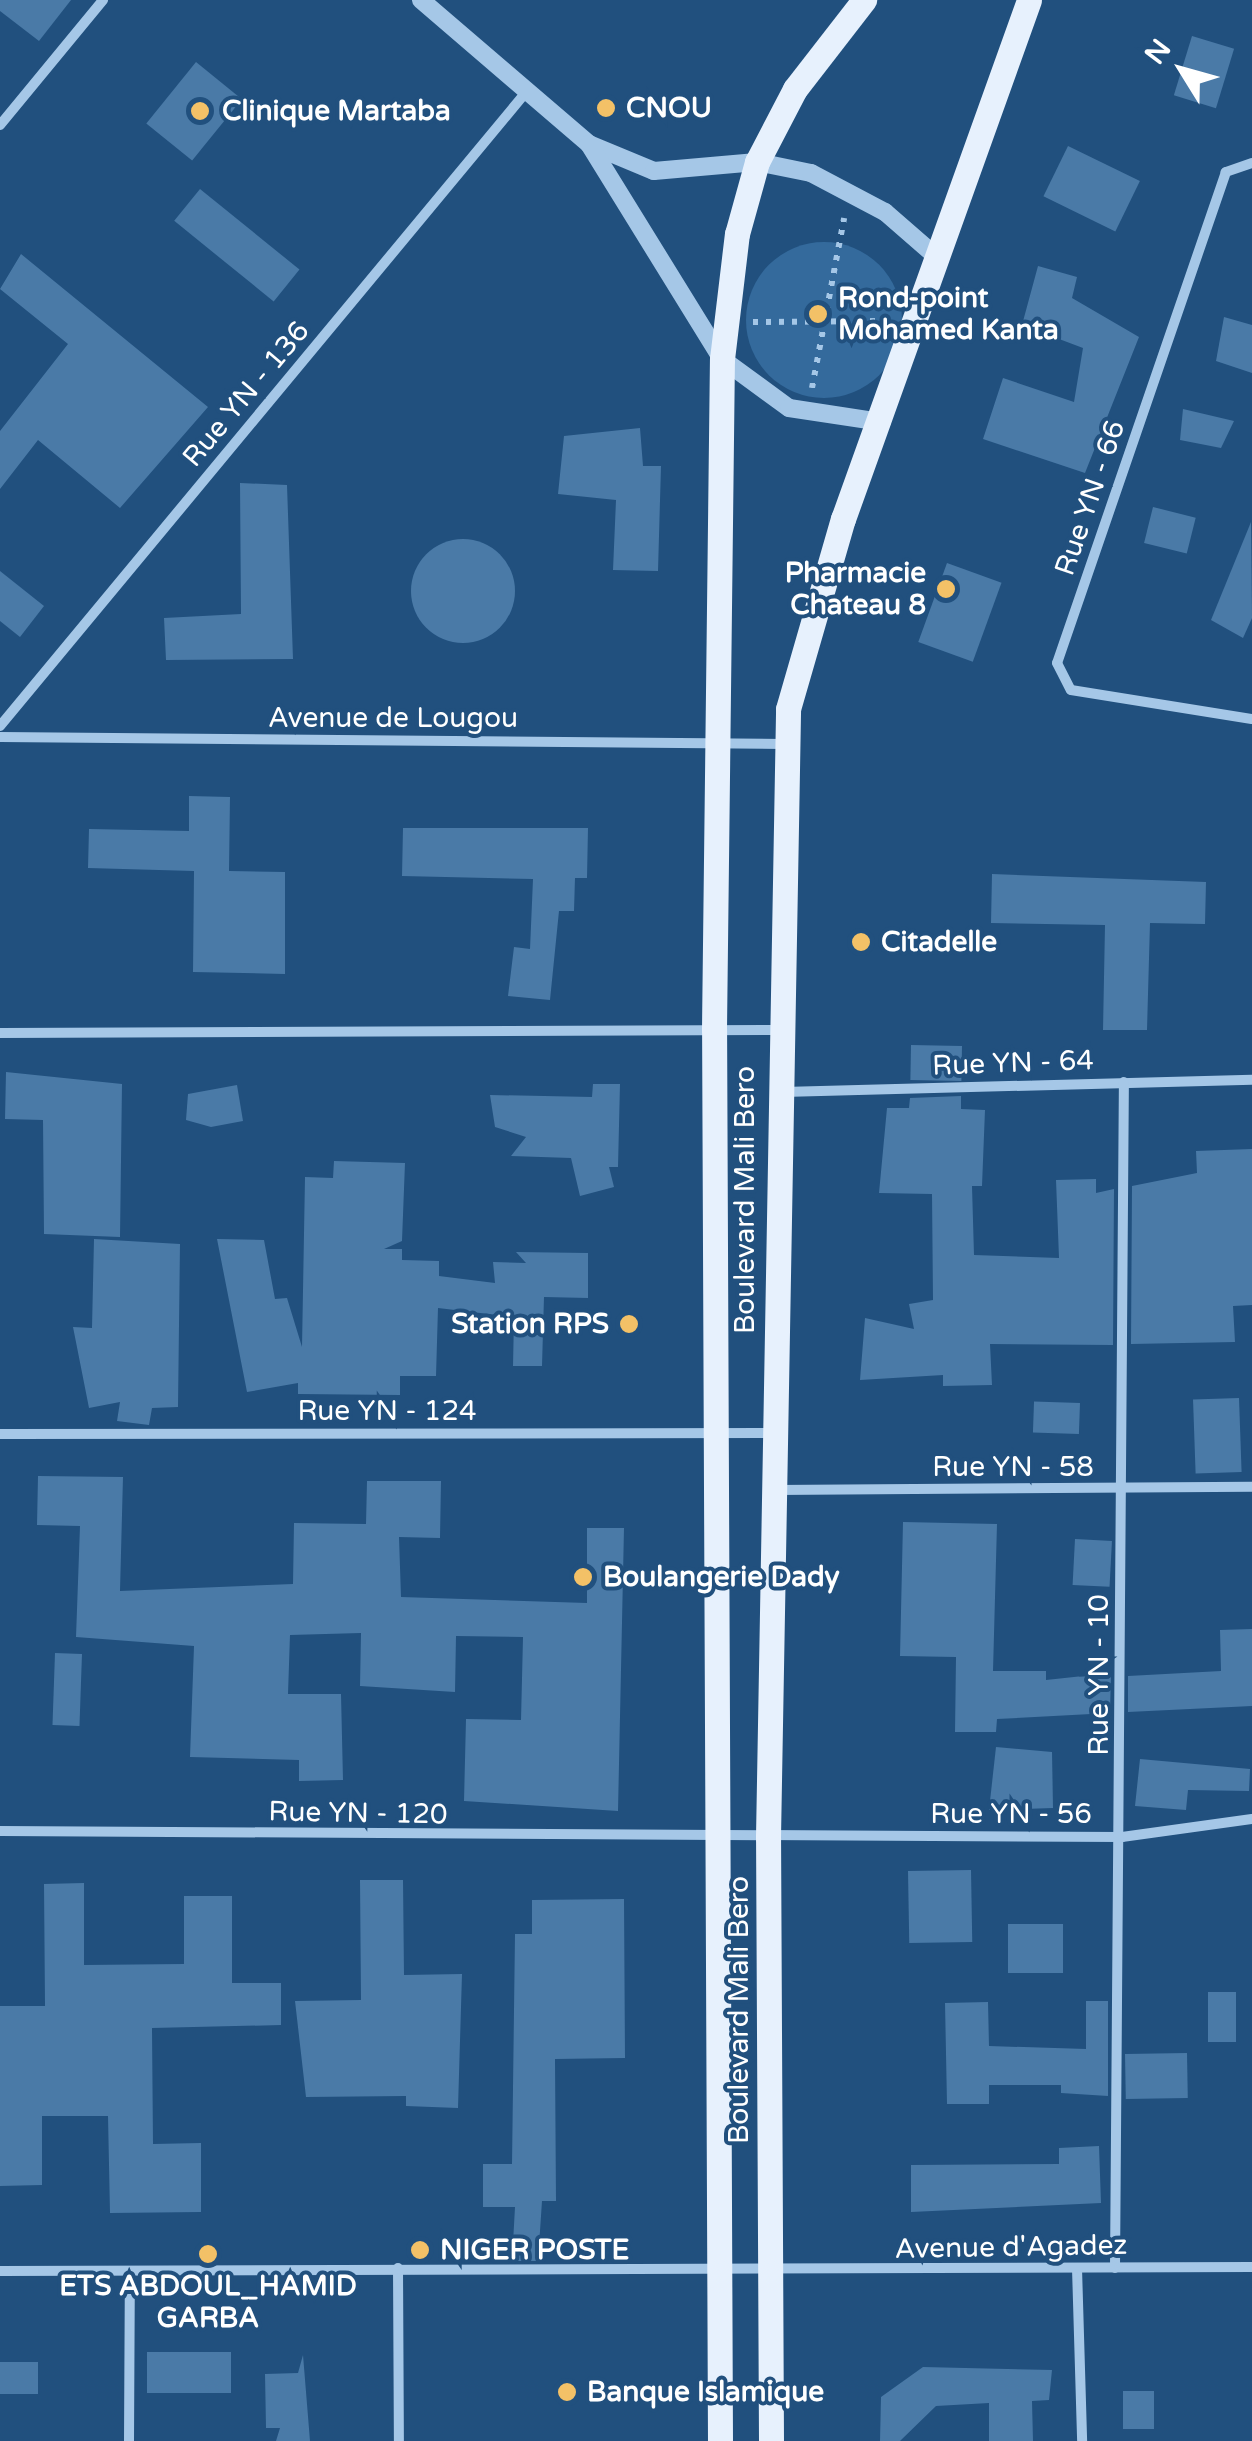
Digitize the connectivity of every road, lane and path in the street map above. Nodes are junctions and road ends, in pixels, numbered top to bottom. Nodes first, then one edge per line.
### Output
1 (103, 0) edge
2 (421, 0) edge
3 (864, 0) edge
4 (1029, 0) edge
5 (528, 91) junction
6 (0, 124) edge
7 (589, 144) junction
8 (757, 162) junction
9 (1252, 163) edge
10 (851, 191) junction
11 (939, 259) junction
12 (919, 320) junction
13 (726, 322) junction
14 (821, 324) junction
15 (722, 360) junction
16 (808, 414) junction
17 (882, 422) junction
18 (1252, 719) edge
19 (0, 726) edge
20 (0, 737) edge
21 (716, 743) junction
22 (785, 744) junction
23 (714, 1029) junction
24 (776, 1030) junction
25 (0, 1033) edge
26 (1252, 1080) edge
27 (1124, 1082) junction
28 (776, 1092) junction
29 (774, 1433) junction
30 (0, 1434) edge
31 (718, 1434) junction
32 (1252, 1486) edge
33 (1121, 1489) junction
34 (774, 1490) junction
35 (1252, 1819) edge
36 (0, 1831) edge
37 (768, 1837) junction
38 (1122, 1837) junction
39 (716, 1839) junction
40 (1252, 2267) edge
41 (398, 2268) junction
42 (1077, 2268) junction
43 (1115, 2268) junction
44 (0, 2271) edge
45 (722, 2272) junction
46 (771, 2272) junction
47 (130, 2273) junction
48 (129, 2441) edge
49 (399, 2441) edge
50 (720, 2441) edge
51 (771, 2441) edge
52 (1082, 2441) edge

1 - 6 street
2 - 5 street
3 - 8 main road, Boulevard Mali Bero
4 - 11 main road, Boulevard Mali Bero
5 - 7 street
5 - 19 street, Rue YN - 136
7 - 8 street
7 - 15 street
8 - 10 street
8 - 13 main road, Boulevard Mali Bero
9 - 18 street, Rue YN - 66
10 - 11 street
10 - 14 path
11 - 12 main road, Boulevard Mali Bero
12 - 14 path
12 - 17 main road, Boulevard Mali Bero
13 - 14 path
13 - 15 main road, Boulevard Mali Bero
14 - 16 path
15 - 16 street
15 - 21 main road, Boulevard Mali Bero
16 - 17 street
17 - 22 main road, Boulevard Mali Bero
20 - 21 street, Avenue de Lougou
21 - 22 street, Avenue de Lougou
21 - 23 main road, Boulevard Mali Bero
22 - 24 main road, Boulevard Mali Bero
23 - 24 street
23 - 25 street
23 - 31 main road, Boulevard Mali Bero
24 - 28 main road, Boulevard Mali Bero
26 - 27 street, Rue YN - 64
27 - 28 street, Rue YN - 64
27 - 33 street, Rue YN - 10
28 - 29 main road, Boulevard Mali Bero
29 - 31 street, Rue YN - 124
29 - 34 main road, Boulevard Mali Bero
30 - 31 street, Rue YN - 124
31 - 39 main road, Boulevard Mali Bero
32 - 33 street, Rue YN - 58
33 - 34 street, Rue YN - 58
33 - 38 street, Rue YN - 10
34 - 37 main road, Boulevard Mali Bero
35 - 38 street, Rue YN - 56
36 - 39 street, Rue YN - 120
37 - 38 street, Rue YN - 56
37 - 39 street, Rue YN - 120
37 - 46 main road, Boulevard Mali Bero
38 - 43 street, Rue YN - 10
39 - 45 main road, Boulevard Mali Bero
40 - 43 street, Avenue d'Agadez
41 - 45 street, Avenue d'Agadez
41 - 47 street, Avenue d'Agadez
41 - 49 street
42 - 43 street, Avenue d'Agadez
42 - 46 street, Avenue d'Agadez
42 - 52 street
44 - 47 street, Avenue d'Agadez
45 - 46 street, Avenue d'Agadez
45 - 50 main road, Boulevard Mali Bero
46 - 51 main road, Boulevard Mali Bero
47 - 48 street

